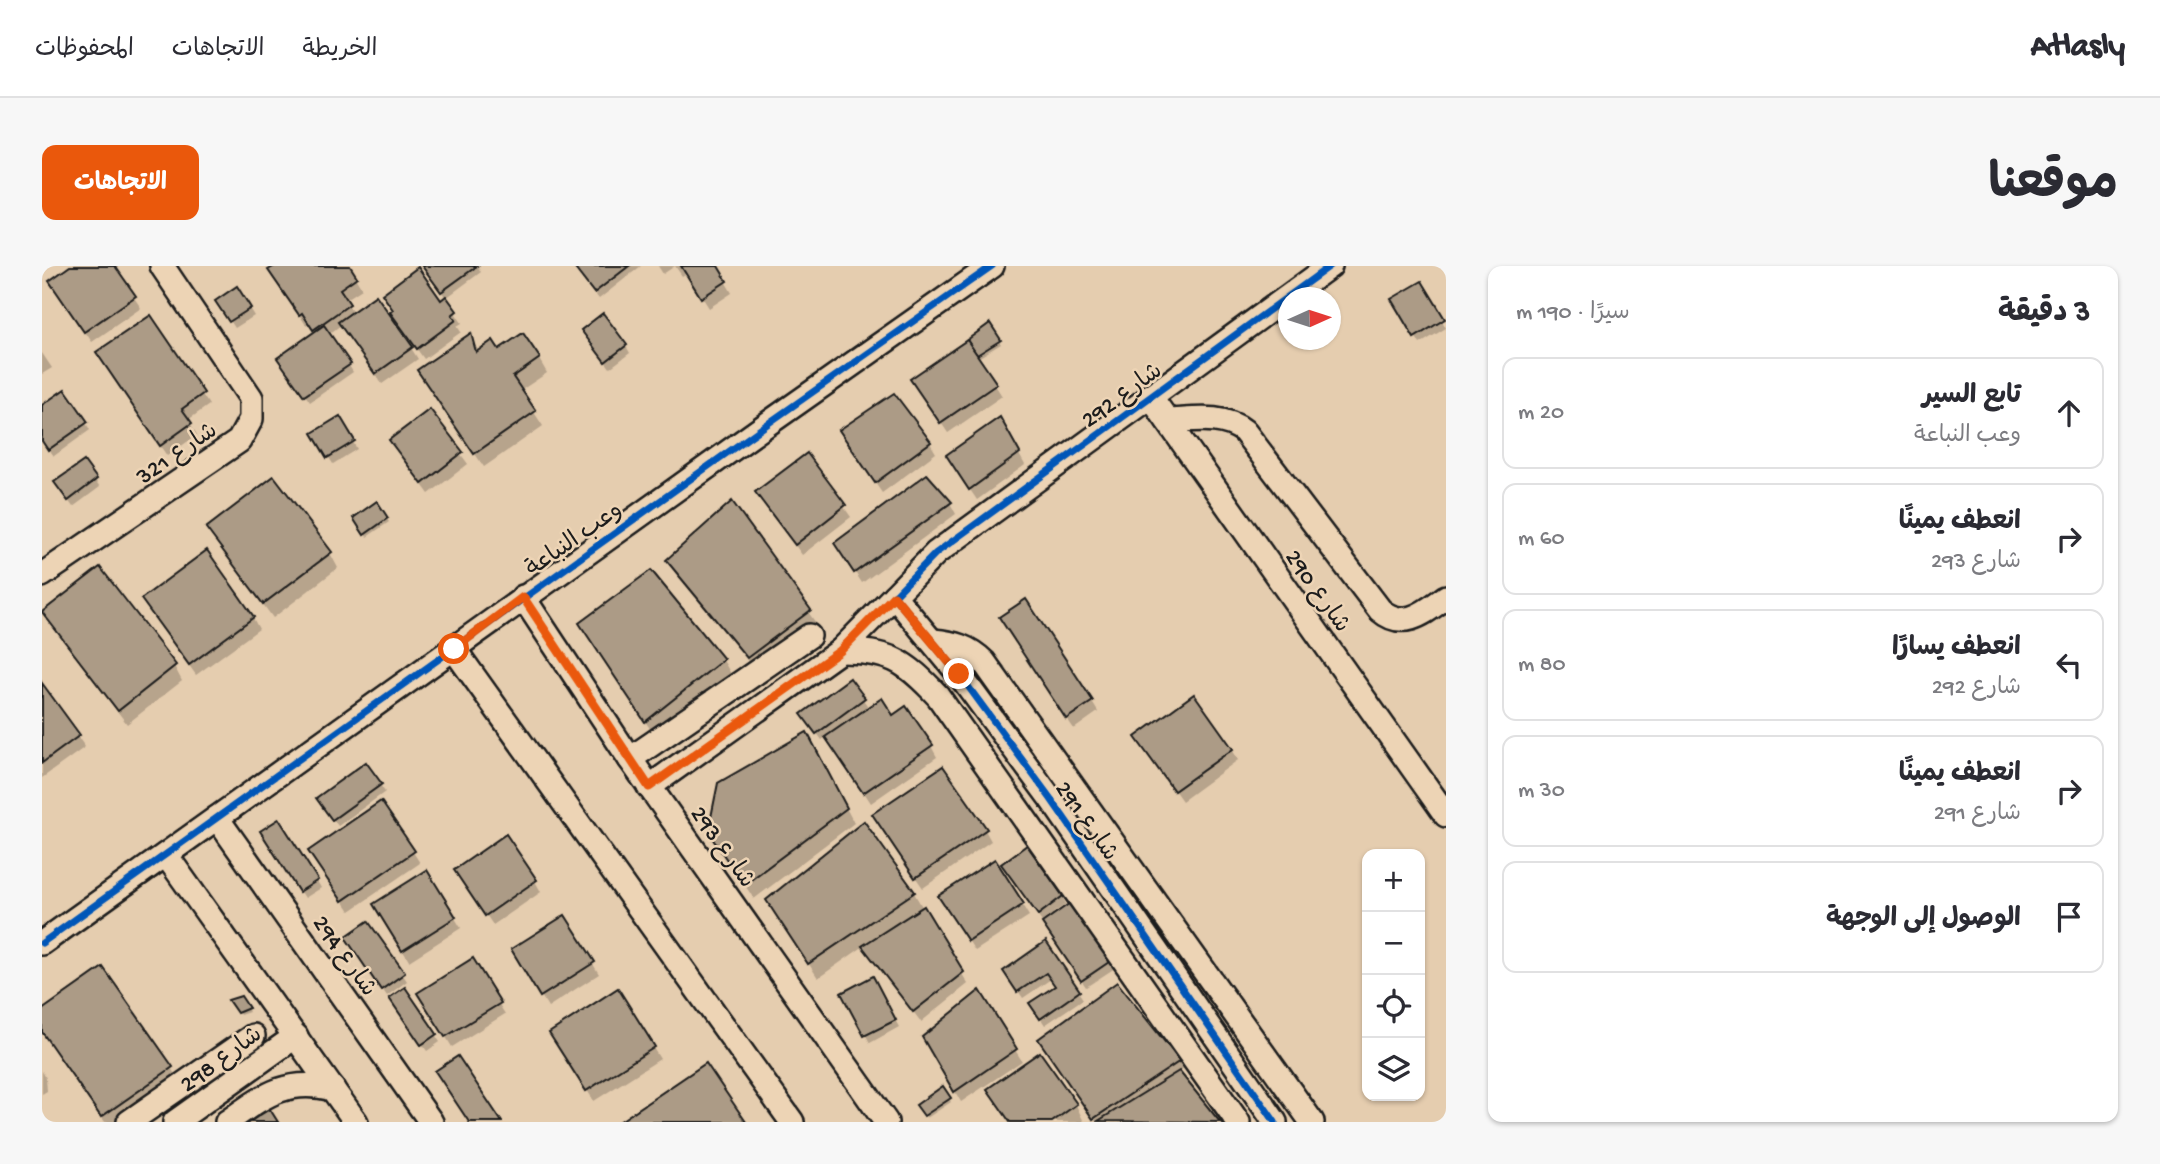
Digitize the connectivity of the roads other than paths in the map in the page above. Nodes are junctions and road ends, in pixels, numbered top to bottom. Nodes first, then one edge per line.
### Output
1 (162, 266) edge
2 (992, 266) edge
3 (1330, 266) edge
4 (1150, 396) junction
5 (1168, 421) junction
6 (42, 575) edge
7 (894, 596) junction
8 (523, 597) junction
9 (1446, 597) edge
10 (809, 635) dead end
11 (933, 641) junction
12 (454, 649) junction
13 (840, 651) junction
14 (630, 759) junction
15 (1072, 784) junction
16 (649, 787) junction
17 (1051, 799) junction
18 (1446, 815) edge
19 (217, 818) junction
20 (1118, 850) junction
21 (166, 855) junction
22 (1097, 866) junction
23 (42, 943) edge
24 (253, 1036) dead end
25 (296, 1036) junction
26 (1264, 1054) junction
27 (1233, 1062) junction
28 (1203, 1071) junction
29 (333, 1090) junction
30 (129, 1122) edge
31 (175, 1122) edge
32 (227, 1122) edge
33 (356, 1122) edge
34 (431, 1122) edge
35 (792, 1122) edge
36 (886, 1122) edge
37 (1238, 1122) edge
38 (1275, 1122) edge
39 (1312, 1122) edge

1 - 6 street, شارع 321
2 - 8 street, وعب النباعة
3 - 4 street, شارع 292
4 - 5 street, شارع 290
4 - 7 street, شارع 292
5 - 9 street
5 - 18 street, شارع 290
7 - 11 street, شارع 291
7 - 13 street
8 - 12 street, وعب النباعة
8 - 14 street, شارع 293
10 - 14 street
11 - 15 street
11 - 17 street, شارع 291
12 - 19 street, وعب النباعة
12 - 35 street
13 - 16 street
13 - 28 street
14 - 16 street, شارع 293
15 - 17 street
15 - 20 street
16 - 36 street, شارع 293
17 - 22 street, شارع 291
19 - 21 street, وعب النباعة
19 - 34 street, شارع 294
20 - 22 street
20 - 26 street
21 - 23 street, وعب النباعة
21 - 25 street
22 - 27 street, شارع 291
24 - 30 street
25 - 29 street
25 - 31 street, شارع 298
26 - 27 street
26 - 39 street
27 - 28 street
27 - 38 street, شارع 291
28 - 37 street
29 - 32 street
29 - 33 street

